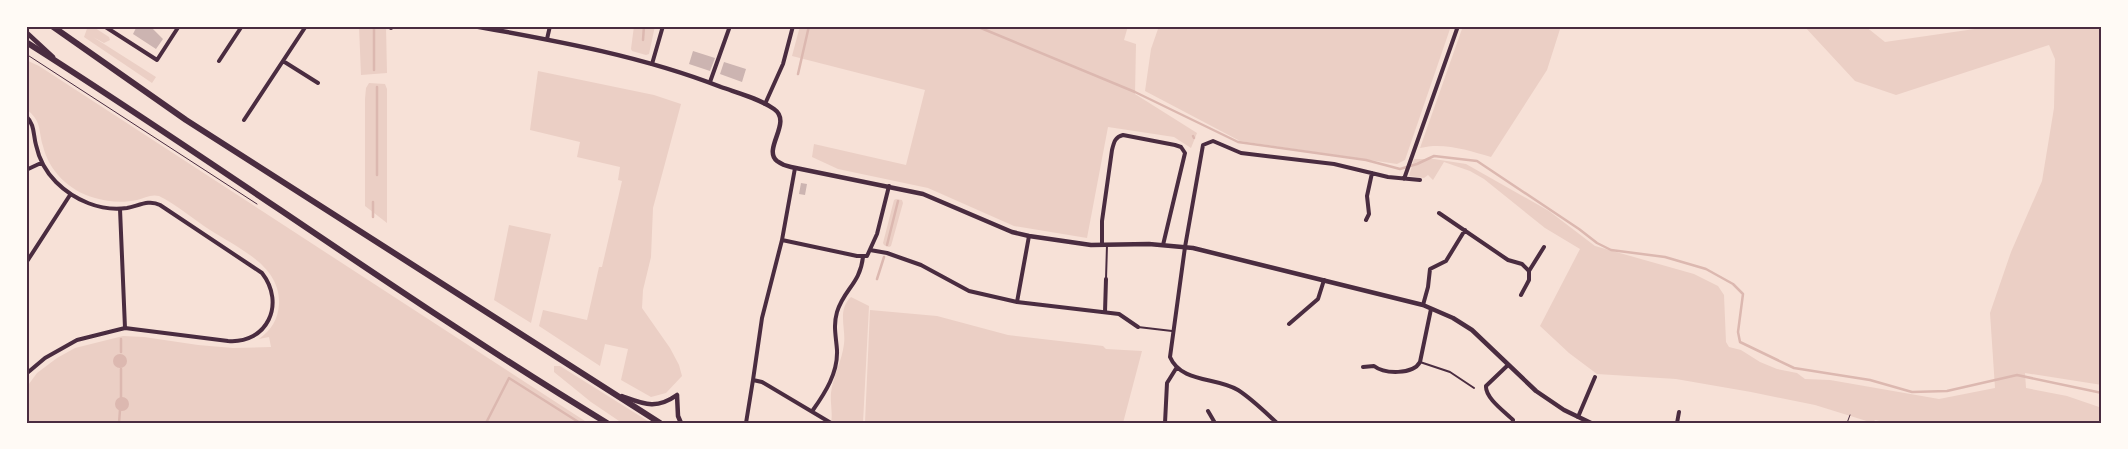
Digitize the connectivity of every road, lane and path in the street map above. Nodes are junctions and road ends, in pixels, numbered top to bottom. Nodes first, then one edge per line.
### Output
1 (52, 26) edge
2 (104, 26) edge
3 (179, 26) edge
4 (242, 26) edge
5 (306, 26) edge
6 (474, 26) edge
7 (550, 26) edge
8 (663, 26) edge
9 (730, 26) edge
10 (793, 26) edge
11 (1458, 26) edge
12 (26, 32) edge
13 (547, 40) junction
14 (26, 42) edge
15 (26, 54) edge
16 (58, 62) junction
17 (219, 62) dead end
18 (283, 62) junction
19 (652, 64) junction
20 (52, 70) dead end
21 (710, 82) junction
22 (318, 83) dead end
23 (765, 104) junction
24 (26, 116) edge
25 (244, 120) dead end
26 (41, 163) junction
27 (795, 168) junction
28 (26, 170) edge
29 (1372, 174) junction
30 (1404, 179) junction
31 (1420, 180) dead end
32 (889, 186) junction
33 (70, 195) junction
34 (120, 209) junction
35 (1439, 213) dead end
36 (1369, 214) junction
37 (1374, 215) dead end
38 (1366, 220) dead end
39 (1465, 230) junction
40 (1029, 236) junction
41 (782, 240) junction
42 (1104, 245) junction
43 (1163, 245) junction
44 (1185, 247) junction
45 (1544, 247) dead end
46 (870, 250) junction
47 (863, 256) junction
48 (26, 263) edge
49 (1529, 271) junction
50 (1106, 280) joint
51 (1324, 280) junction
52 (1521, 295) dead end
53 (1018, 302) junction
54 (1423, 305) junction
55 (1431, 309) junction
56 (1105, 312) junction
57 (1289, 324) dead end
58 (1138, 326) joint
59 (125, 328) junction
60 (1172, 331) junction
61 (1420, 362) junction
62 (1508, 365) junction
63 (1177, 367) junction
64 (1363, 367) dead end
65 (26, 374) edge
66 (1595, 377) dead end
67 (753, 380) junction
68 (1474, 388) dead end
69 (616, 395) junction
70 (813, 410) junction
71 (1208, 412) dead end
72 (1679, 412) dead end
73 (1850, 415) dead end
74 (1578, 417) junction
75 (1513, 420) dead end
76 (607, 423) edge
77 (660, 423) edge
78 (681, 423) edge
79 (746, 423) edge
80 (831, 423) edge
81 (1165, 423) edge
82 (1215, 423) edge
83 (1277, 423) edge
84 (1591, 423) edge
85 (1677, 423) edge
86 (1847, 423) edge

1 - 69 highway
2 - 3 street
4 - 17 street
5 - 18 street
6 - 13 street
7 - 13 street
8 - 19 street
9 - 21 street
10 - 23 street
11 - 30 street
12 - 16 street
13 - 19 street
14 - 16 highway
15 - 20 path
16 - 76 highway
18 - 22 street
18 - 25 street
19 - 21 street
21 - 23 street
23 - 27 street
24 - 26 street
26 - 28 street
26 - 33 street
27 - 32 street
27 - 41 street
29 - 30 street
29 - 36 street
29 - 44 street
30 - 31 street
32 - 40 street
32 - 46 street
33 - 34 street
33 - 48 street
34 - 59 street
34 - 59 street
35 - 39 street
36 - 37 street
36 - 38 street
39 - 49 street
39 - 54 street
40 - 42 street
40 - 53 street
41 - 47 street
41 - 67 street
42 - 43 street
42 - 43 street
42 - 50 lane
43 - 44 street
44 - 51 street
44 - 60 street
45 - 49 street
46 - 47 street
46 - 53 street
47 - 70 street
49 - 52 street
50 - 56 street
51 - 54 street
51 - 57 street
53 - 56 street
54 - 55 street
55 - 61 street
55 - 62 street
56 - 58 street
58 - 60 lane
59 - 65 street
60 - 63 street
61 - 64 street
61 - 68 lane
62 - 74 street
62 - 75 street
63 - 81 street
63 - 83 street
66 - 74 street
67 - 70 street
67 - 79 street
69 - 77 highway
69 - 78 street
70 - 80 street
71 - 82 street
72 - 85 street
73 - 86 path
74 - 84 street

